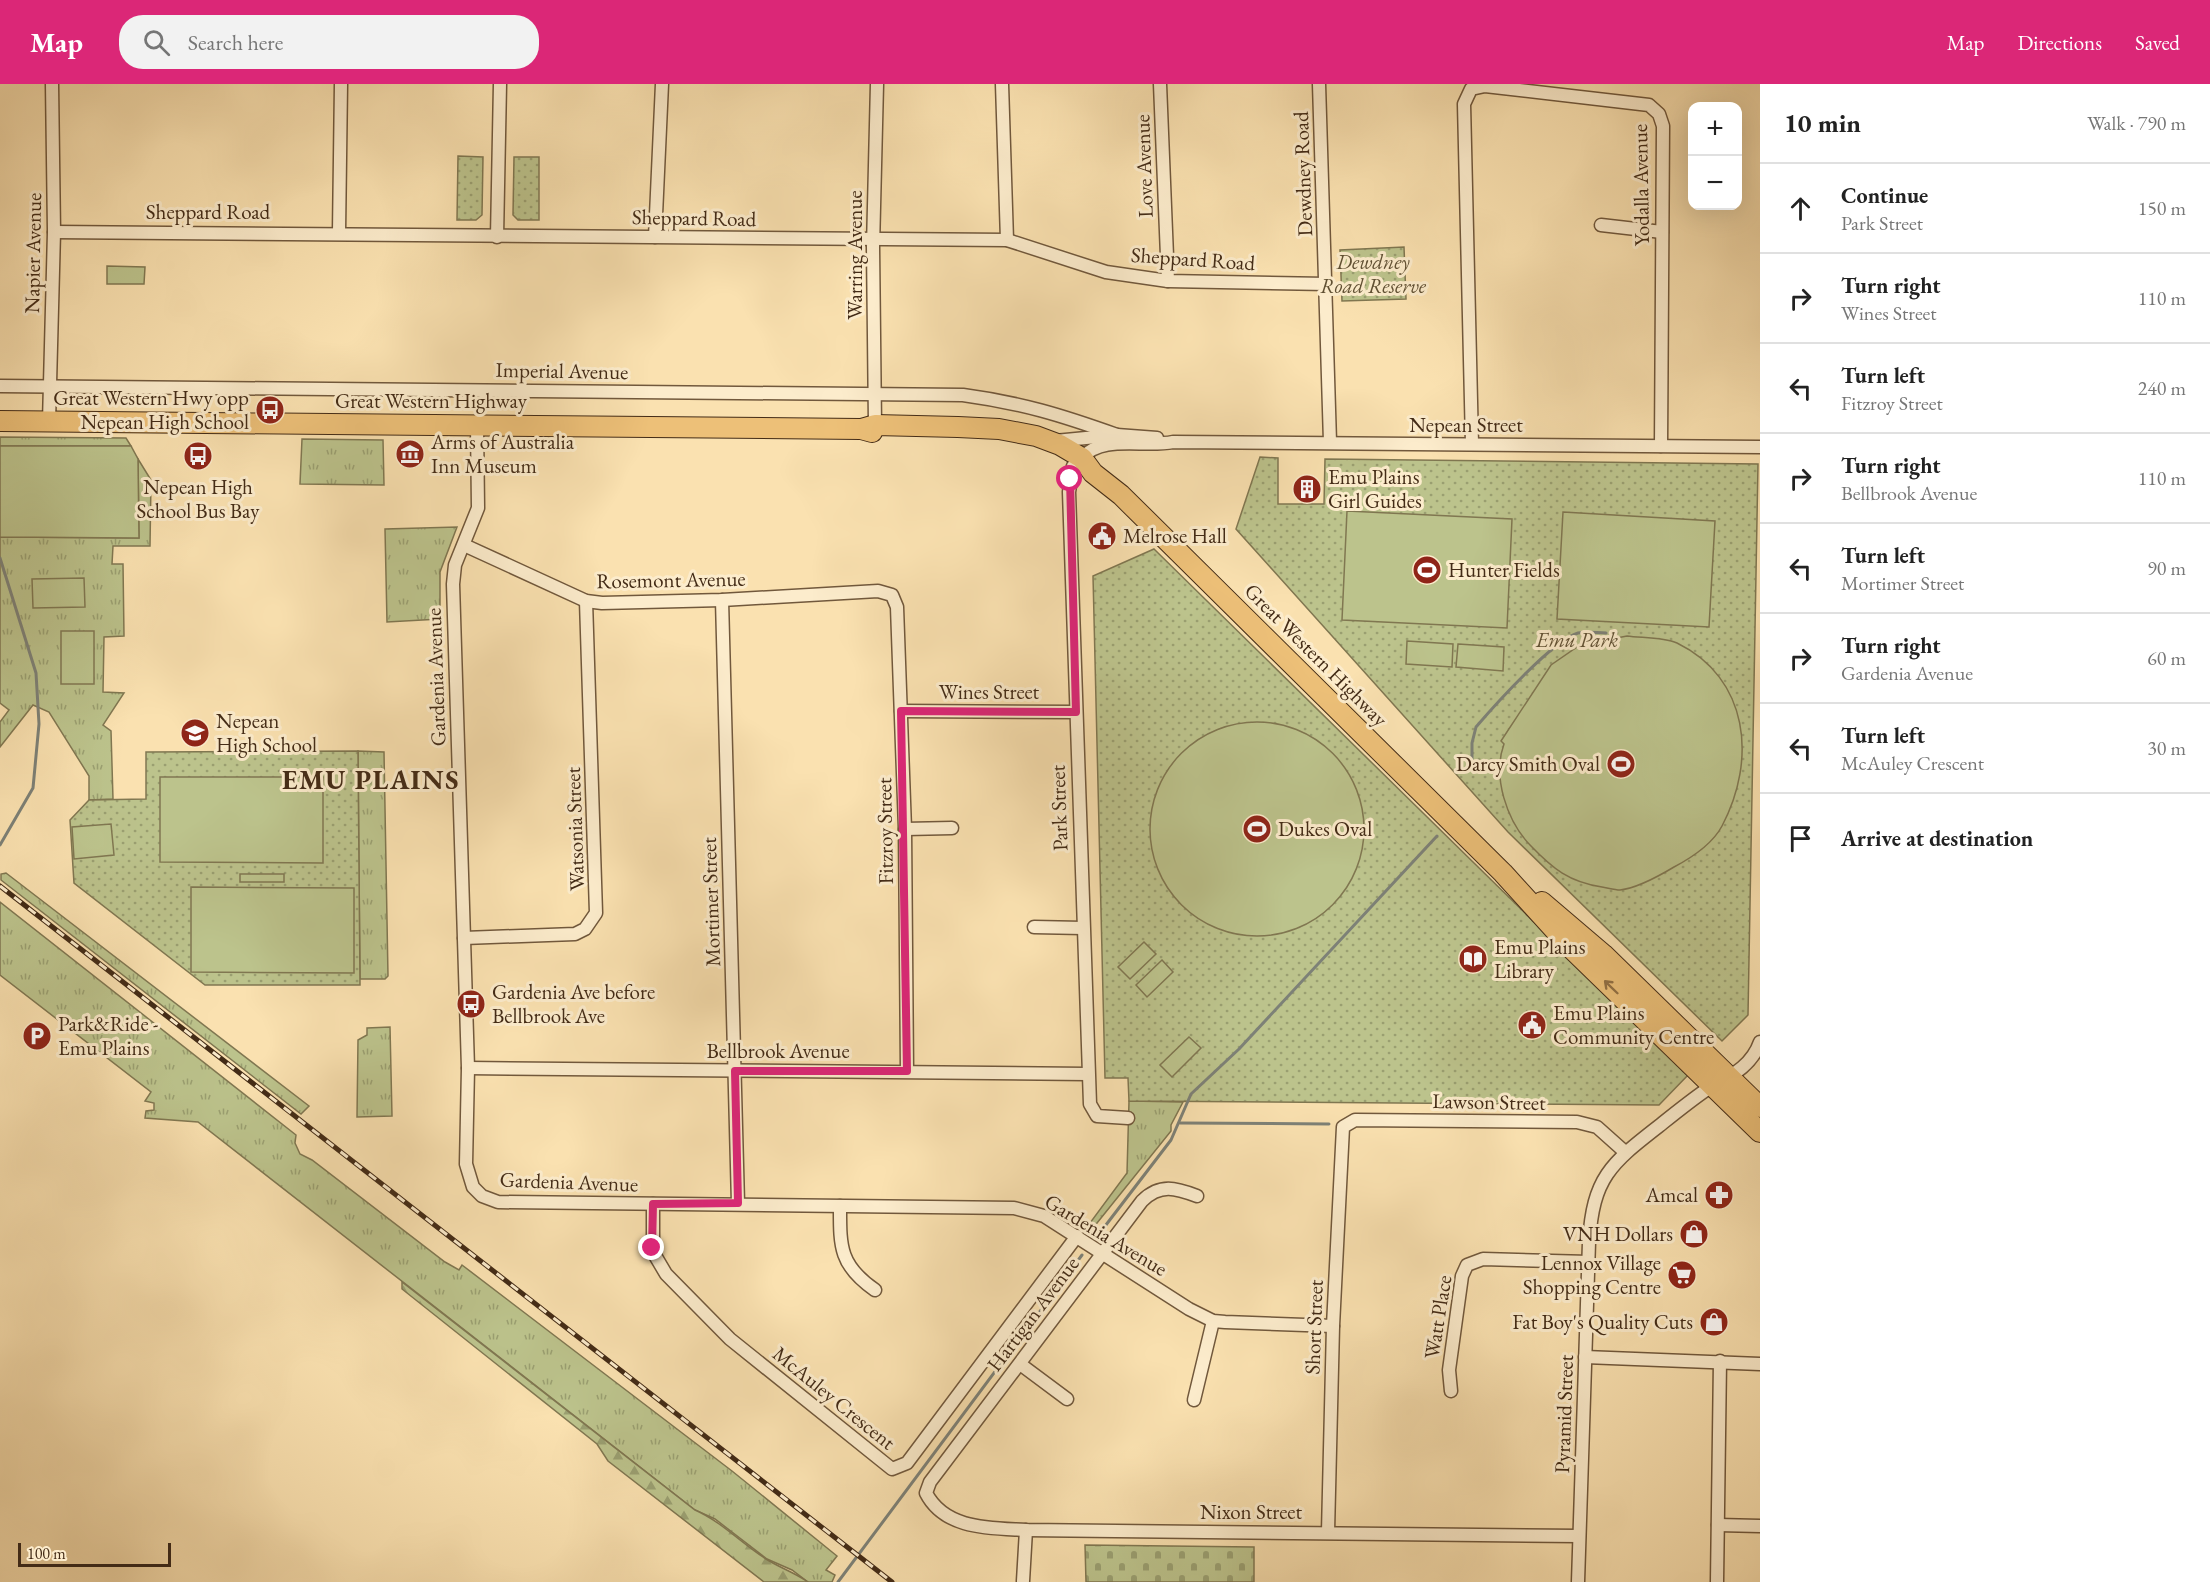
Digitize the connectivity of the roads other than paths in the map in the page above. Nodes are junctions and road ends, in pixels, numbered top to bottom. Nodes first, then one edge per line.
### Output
1 (52, 84) edge
2 (341, 84) edge
3 (500, 84) edge
4 (662, 84) edge
5 (877, 84) edge
6 (1002, 84) edge
7 (1160, 84) edge
8 (1319, 84) edge
9 (1601, 225) dead end
10 (54, 232) junction
11 (339, 232) junction
12 (1662, 232) junction
13 (497, 237) junction
14 (655, 237) junction
15 (873, 240) junction
16 (1007, 240) junction
17 (1168, 281) junction
18 (1327, 284) junction
19 (0, 386) edge
20 (50, 386) junction
21 (874, 395) junction
22 (0, 421) edge
23 (49, 422) junction
24 (477, 425) junction
25 (868, 427) junction
26 (1117, 435) junction
27 (1052, 442) junction
28 (1173, 442) junction
29 (1330, 442) junction
30 (1472, 444) junction
31 (1662, 446) junction
32 (1760, 447) edge
33 (1082, 466) junction
34 (464, 545) junction
35 (890, 594) joint
36 (722, 600) junction
37 (586, 601) junction
38 (901, 711) junction
39 (1076, 712) junction
40 (952, 828) dead end
41 (905, 829) junction
42 (1034, 927) dead end
43 (1083, 928) junction
44 (464, 938) junction
45 (1760, 1042) edge
46 (468, 1068) junction
47 (735, 1071) junction
48 (907, 1071) junction
49 (1087, 1074) junction
50 (1722, 1082) junction
51 (1760, 1107) edge
52 (1128, 1118) dead end
53 (1344, 1125) joint
54 (1760, 1132) edge
55 (1625, 1152) junction
56 (1197, 1196) dead end
57 (738, 1203) junction
58 (653, 1204) junction
59 (840, 1206) junction
60 (1077, 1236) junction
61 (1104, 1254) junction
62 (1589, 1262) junction
63 (875, 1290) dead end
64 (1213, 1321) junction
65 (1333, 1326) junction
66 (1585, 1357) junction
67 (1720, 1361) junction
68 (1020, 1364) junction
69 (1760, 1364) edge
70 (1451, 1391) dead end
71 (1067, 1399) dead end
72 (1194, 1400) dead end
73 (931, 1500) joint
74 (1719, 1525) junction
75 (1760, 1526) edge
76 (1026, 1530) junction
77 (1328, 1532) junction
78 (1579, 1536) junction
79 (1023, 1581) edge
80 (1578, 1582) edge
81 (1717, 1582) edge

1 - 10 street, Napier Avenue
2 - 11 street
3 - 13 street
4 - 14 street
5 - 15 street, Warring Avenue
6 - 16 street
7 - 17 street, Love Avenue
8 - 18 street, Dewdney Road
9 - 12 street
10 - 11 street, Sheppard Road
10 - 20 street, Napier Avenue
11 - 13 street, Sheppard Road
12 - 30 street, Yodalla Avenue
12 - 31 street, Yodalla Avenue
13 - 14 street, Sheppard Road
14 - 15 street, Sheppard Road
15 - 16 street, Sheppard Road
15 - 21 street, Warring Avenue
16 - 17 street, Sheppard Road
17 - 18 street, Sheppard Road
18 - 29 street, Dewdney Road
19 - 20 street, Imperial Avenue
20 - 21 street, Imperial Avenue
20 - 23 street, Napier Avenue
21 - 25 street, Warring Avenue
21 - 26 street, Imperial Avenue
22 - 23 highway, Great Western Highway
23 - 24 highway, Great Western Highway
24 - 25 highway, Great Western Highway
24 - 34 street, Gardenia Avenue
25 - 27 highway, Great Western Highway
25 - 33 highway, Great Western Highway
26 - 27 street, Nepean Street
26 - 28 street, Nepean Street
27 - 33 highway, Great Western Highway
28 - 29 street, Nepean Street
28 - 33 street, Nepean Street
29 - 30 street, Nepean Street
30 - 31 street, Nepean Street
31 - 32 street, Nepean Street
33 - 39 street, Park Street
33 - 50 highway, Great Western Highway
34 - 37 street, Rosemont Avenue
34 - 44 street, Gardenia Avenue
35 - 36 street, Rosemont Avenue
35 - 38 street, Fitzroy Street
36 - 37 street, Rosemont Avenue
36 - 47 street, Mortimer Street
37 - 44 street, Watsonia Street
38 - 39 street, Wines Street
38 - 41 street, Fitzroy Street
39 - 43 street, Park Street
40 - 41 street
41 - 48 street, Fitzroy Street
42 - 43 street
43 - 49 street, Park Street
44 - 46 street, Gardenia Avenue
45 - 50 street, Pyramid Street
46 - 47 street, Bellbrook Avenue
46 - 58 street, Gardenia Avenue
47 - 48 street, Bellbrook Avenue
47 - 57 street, Mortimer Street
48 - 49 street, Bellbrook Avenue
49 - 52 street, Park Street
50 - 51 highway, Great Western Highway
50 - 54 highway, Great Western Highway
50 - 55 street, Pyramid Street
53 - 55 street, Lawson Street
53 - 65 street, Short Street
55 - 62 street, Pyramid Street
56 - 61 street, Hartigan Avenue
57 - 58 street, Gardenia Avenue
57 - 59 street, Gardenia Avenue
58 - 60 street, McAuley Crescent
59 - 60 street, Gardenia Avenue
59 - 63 street
60 - 61 street, Gardenia Avenue
61 - 64 street, Gardenia Avenue
61 - 68 street, Hartigan Avenue
62 - 66 street, Pyramid Street
62 - 70 street, Watt Place
64 - 65 street, Gardenia Avenue
64 - 72 street
65 - 77 street, Short Street
66 - 67 street
66 - 78 street, Pyramid Street
67 - 69 street
67 - 74 street
68 - 71 street
68 - 73 street, Hartigan Avenue
73 - 76 street, Nixon Street
74 - 75 street
74 - 81 street
76 - 77 street, Nixon Street
76 - 79 street
77 - 78 street, Nixon Street
78 - 80 street, Pyramid Street

